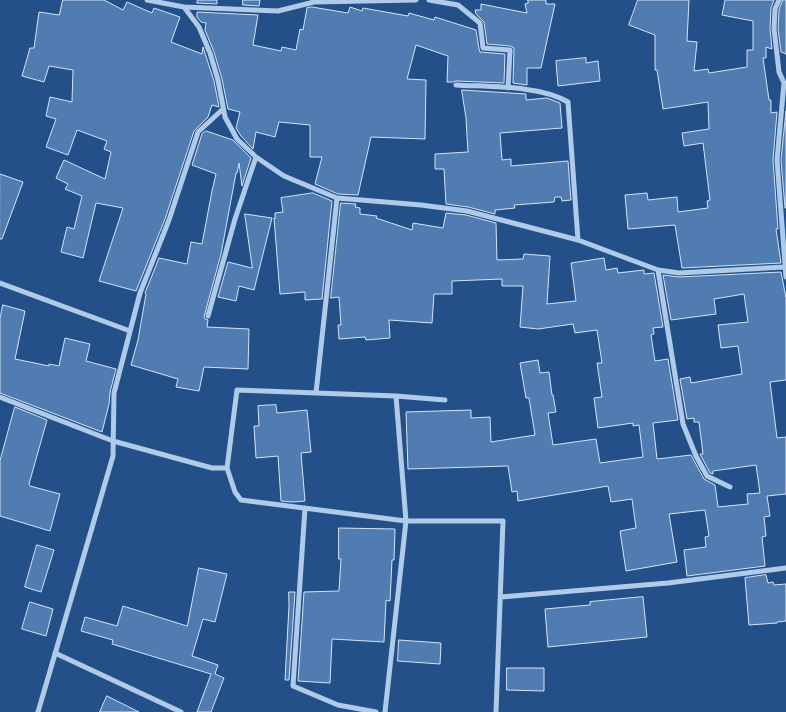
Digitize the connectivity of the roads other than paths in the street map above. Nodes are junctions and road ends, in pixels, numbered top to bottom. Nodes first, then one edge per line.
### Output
1 (147, 0) edge
2 (416, 0) edge
3 (429, 0) edge
4 (779, 0) edge
5 (326, 1) edge
6 (184, 7) junction
7 (779, 72) junction
8 (786, 73) edge
9 (456, 85) dead end
10 (508, 88) junction
11 (223, 109) junction
12 (256, 157) junction
13 (337, 198) junction
14 (578, 240) junction
15 (784, 266) junction
16 (658, 270) junction
17 (786, 277) edge
18 (0, 283) edge
19 (208, 316) dead end
20 (130, 330) junction
21 (316, 393) junction
22 (396, 396) junction
23 (0, 397) edge
24 (445, 400) dead end
25 (113, 441) junction
26 (227, 468) junction
27 (730, 487) dead end
28 (305, 508) junction
29 (406, 521) junction
30 (786, 568) edge
31 (501, 597) junction
32 (55, 654) junction
33 (38, 712) edge
34 (181, 712) edge
35 (376, 712) edge
36 (385, 712) edge
37 (496, 712) edge

1 - 6 street
2 - 5 street
3 - 10 street
4 - 7 street
5 - 6 street
6 - 11 street
7 - 8 street
7 - 15 street
9 - 10 street
10 - 14 street
11 - 12 street
11 - 20 street
12 - 13 street
12 - 19 street
13 - 14 street
13 - 21 street
14 - 16 street
15 - 16 street
15 - 17 street
16 - 27 street
18 - 20 street
20 - 25 street
21 - 22 street
21 - 26 street
22 - 24 street
22 - 29 street
23 - 25 street
25 - 26 street
25 - 32 street
26 - 28 street
28 - 29 street
28 - 35 street
29 - 31 street
29 - 36 street
30 - 31 street
31 - 37 street
32 - 33 street
32 - 34 street

